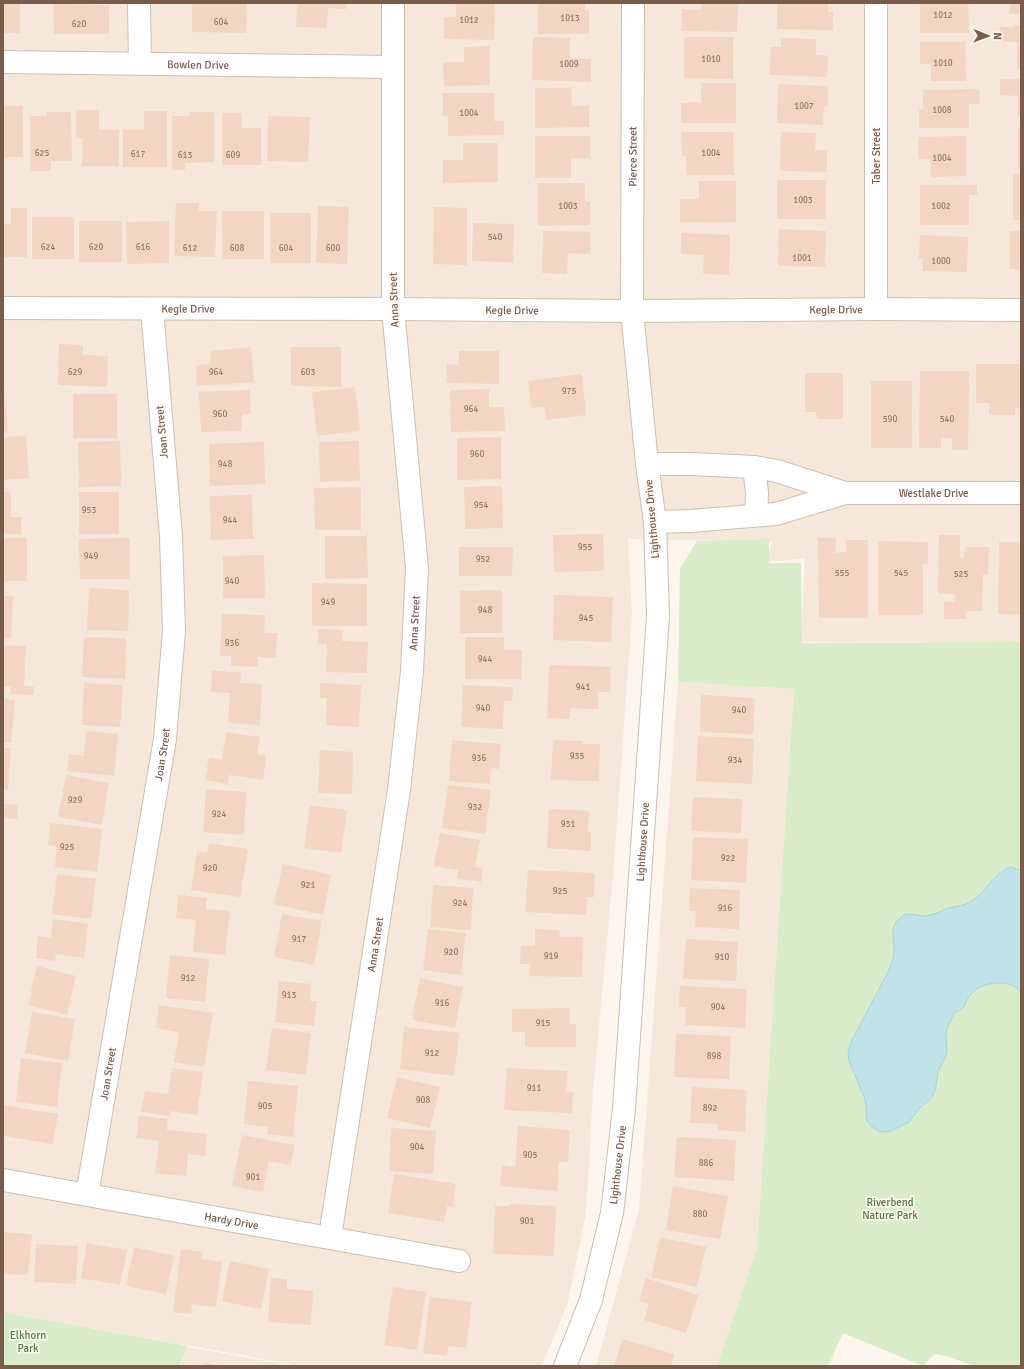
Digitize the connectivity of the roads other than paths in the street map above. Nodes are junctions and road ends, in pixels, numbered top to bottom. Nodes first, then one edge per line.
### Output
1 (139, 3) edge
2 (393, 3) edge
3 (634, 3) edge
4 (876, 3) edge
5 (3, 62) edge
6 (140, 63) junction
7 (393, 67) junction
8 (3, 308) edge
9 (152, 309) junction
10 (393, 309) junction
11 (876, 309) junction
12 (1021, 310) edge
13 (632, 311) junction
14 (647, 464) junction
15 (754, 467) junction
16 (1021, 492) edge
17 (845, 493) junction
18 (756, 515) junction
19 (655, 522) junction
20 (3, 1180) edge
21 (87, 1195) junction
22 (330, 1237) junction
23 (459, 1261) dead end
24 (565, 1366) edge

1 - 6 street
2 - 7 street, Anna Street
3 - 13 street, Pierce Street
4 - 11 street, Taber Street
5 - 6 street, Bowlen Drive
6 - 7 street, Bowlen Drive
7 - 10 street, Anna Street
8 - 9 street, Kegle Drive
9 - 10 street, Kegle Drive
9 - 21 street, Joan Street
10 - 13 street, Kegle Drive
10 - 22 street, Anna Street
11 - 12 street, Kegle Drive
11 - 13 street, Kegle Drive
13 - 14 street, Lighthouse Drive
14 - 15 street, Westlake Drive
14 - 19 street, Lighthouse Drive
15 - 17 street, Westlake Drive
15 - 18 street
16 - 17 street, Westlake Drive
17 - 18 street, Westlake Drive
18 - 19 street, Westlake Drive
19 - 24 street, Lighthouse Drive
20 - 21 street, Hardy Drive
21 - 22 street, Hardy Drive
22 - 23 street, Hardy Drive

